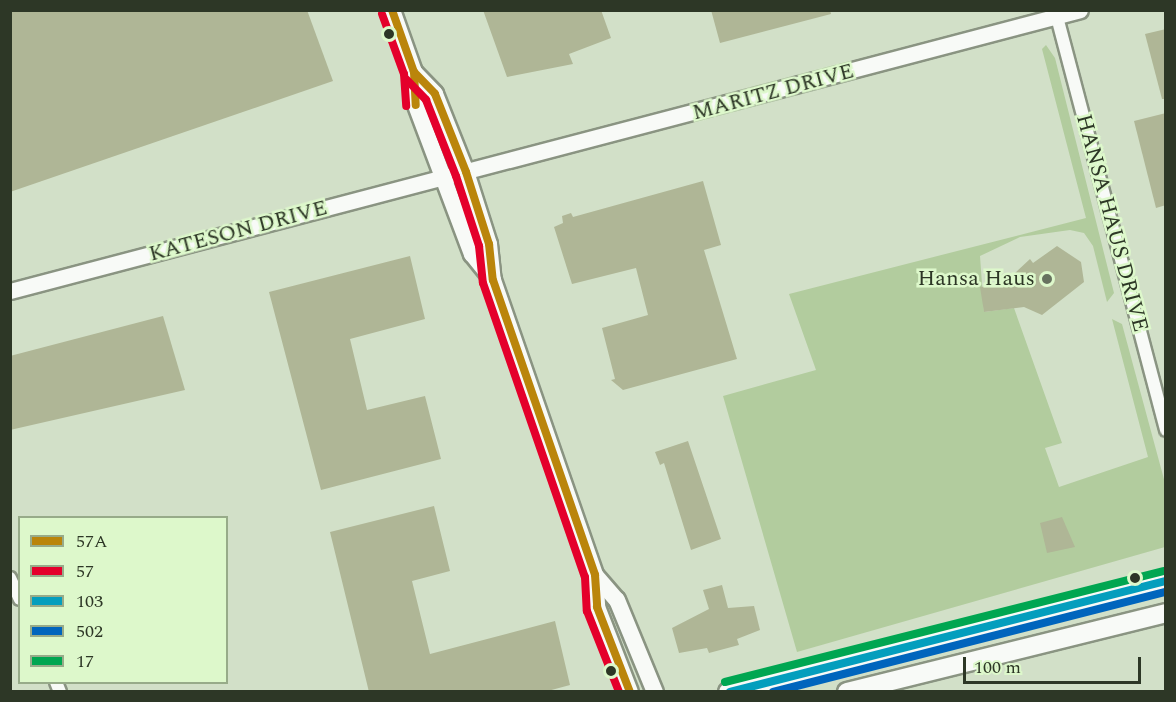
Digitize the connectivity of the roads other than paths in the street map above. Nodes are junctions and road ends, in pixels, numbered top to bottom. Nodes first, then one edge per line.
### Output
1 (392, 10) edge
2 (1080, 10) edge
3 (1057, 17) junction
4 (414, 72) junction
5 (466, 172) junction
6 (443, 178) junction
7 (493, 280) junction
8 (10, 291) edge
9 (1166, 430) edge
10 (595, 575) junction
11 (10, 578) edge
12 (1166, 581) edge
13 (18, 595) edge
14 (1166, 613) edge
15 (630, 692) edge
16 (654, 692) edge
17 (728, 692) edge
18 (847, 692) edge

1 - 4 main road
2 - 3 street, MARITZ DRIVE
3 - 5 street, MARITZ DRIVE
3 - 9 street, HANSA HAUS DRIVE
4 - 5 main road
4 - 6 main road
5 - 6 street, KATESON DRIVE
5 - 7 main road
6 - 7 main road
6 - 8 street, KATESON DRIVE
7 - 10 main road
10 - 15 main road
10 - 16 main road
11 - 13 street
12 - 17 main road
14 - 18 main road

